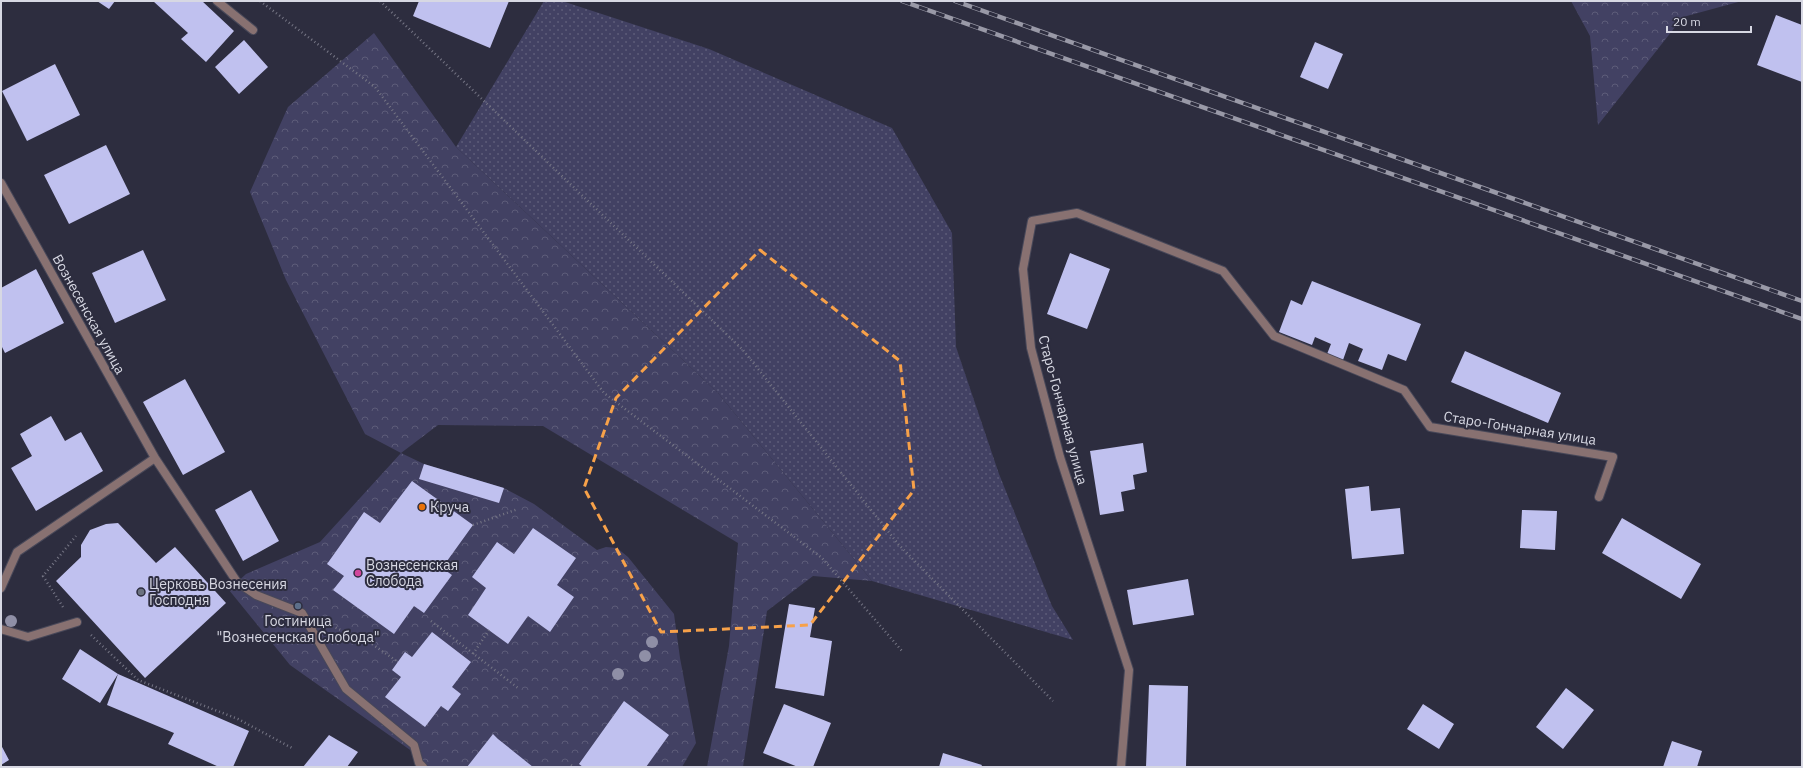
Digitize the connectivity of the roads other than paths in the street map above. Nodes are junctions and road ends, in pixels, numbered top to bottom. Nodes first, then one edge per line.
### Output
1 (217, 1) edge
2 (253, 30) dead end
3 (1, 183) edge
4 (155, 458) junction
5 (1599, 497) dead end
6 (1, 588) edge
7 (77, 622) road end
8 (1, 629) edge
9 (423, 767) edge
10 (1121, 767) edge

1 - 2 street
3 - 4 street, Вознесенская улица
4 - 6 street
4 - 9 street, Вознесенская улица
5 - 10 street, Старо-Гончарная улица
7 - 8 street

